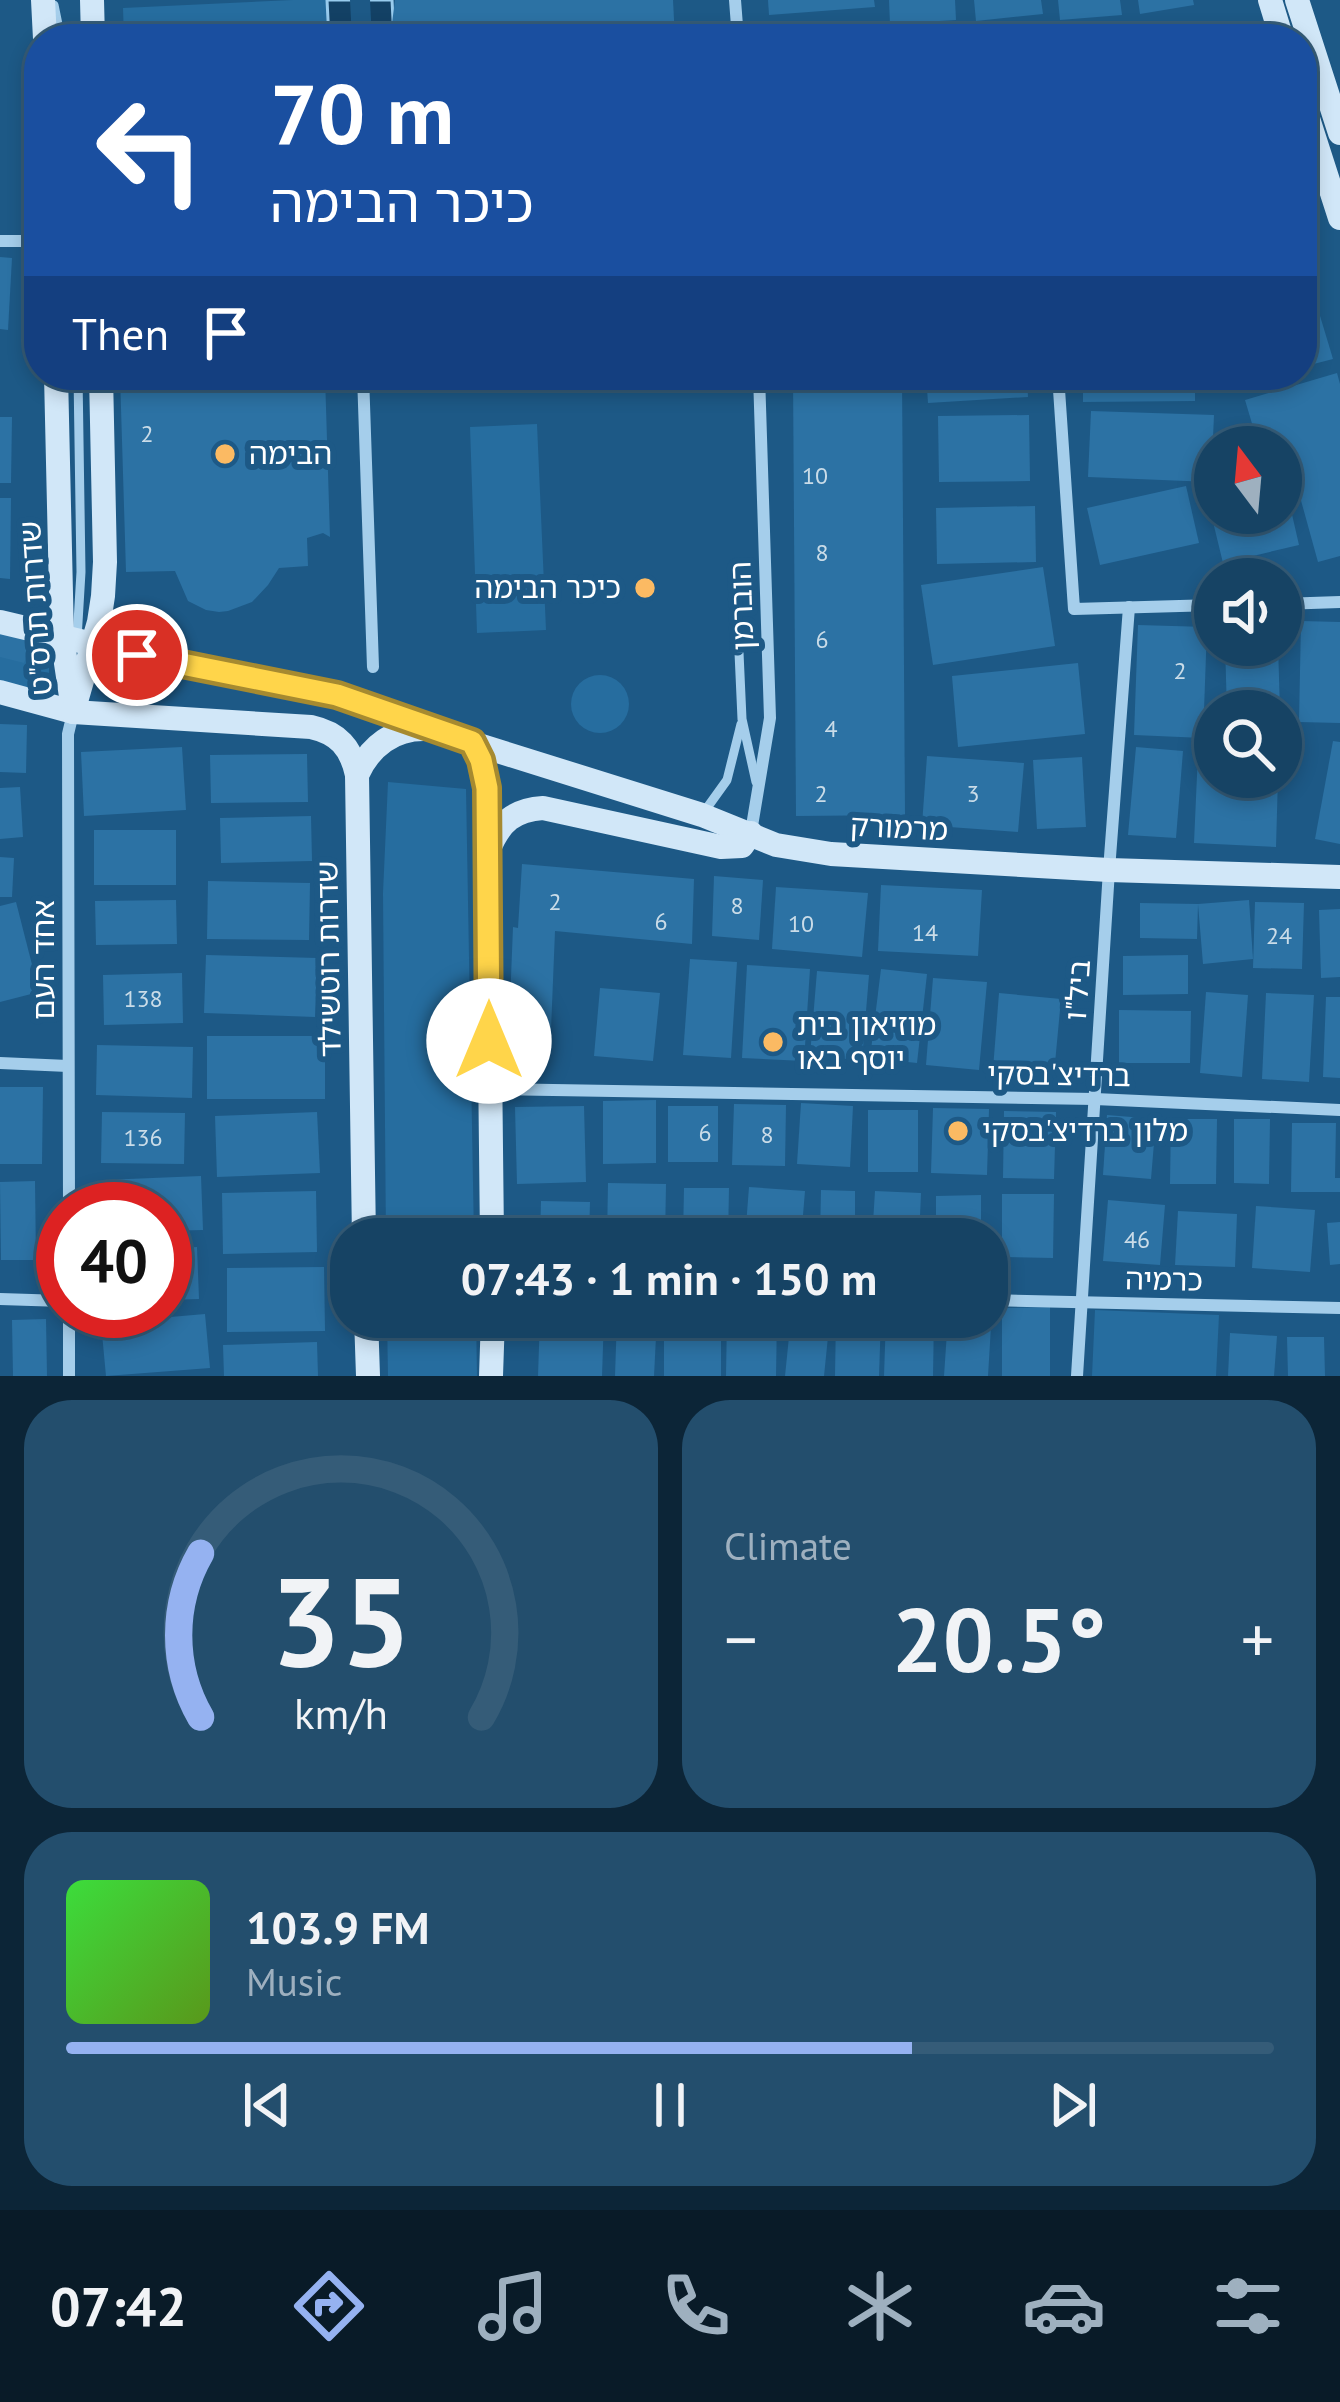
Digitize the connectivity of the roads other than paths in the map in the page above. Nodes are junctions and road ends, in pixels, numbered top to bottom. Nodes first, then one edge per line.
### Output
1 (1317, 60) edge
2 (1340, 133) edge
3 (1317, 147) edge
4 (1340, 218) edge
5 (57, 390) edge
6 (78, 390) edge
7 (100, 390) edge
8 (364, 390) edge
9 (759, 390) edge
10 (1059, 390) edge
11 (1340, 602) edge
12 (1302, 603) edge
13 (1194, 605) edge
14 (1130, 607) junction
15 (737, 608) dead end
16 (0, 622) edge
17 (77, 641) junction
18 (373, 667) dead end
19 (0, 692) edge
20 (74, 712) junction
21 (742, 719) junction
22 (434, 730) junction
23 (472, 742) junction
24 (357, 775) junction
25 (757, 788) junction
26 (702, 814) junction
27 (751, 833) junction
28 (488, 851) junction
29 (1109, 870) junction
30 (1340, 877) edge
31 (0, 1063) edge
32 (68, 1066) junction
33 (489, 1088) junction
34 (1095, 1099) junction
35 (1340, 1110) edge
36 (68, 1182) edge
37 (364, 1218) edge
38 (492, 1218) edge
39 (0, 1299) edge
40 (36, 1300) edge
41 (1008, 1300) edge
42 (1082, 1302) junction
43 (1340, 1308) edge
44 (69, 1338) edge
45 (367, 1338) edge
46 (492, 1338) edge
47 (69, 1376) edge
48 (368, 1376) edge
49 (491, 1376) edge
50 (1077, 1376) edge

1 - 2 street
3 - 4 street
5 - 17 street, שדרות תרס"ט
6 - 17 lane
7 - 17 street, שדרות תרס"ט
8 - 18 street
9 - 25 street, הוברמן
10 - 14 street
11 - 12 street
13 - 14 street
14 - 29 street, ביל"ו
15 - 21 lane
16 - 17 street
17 - 20 street, שדרות תרס"ט
17 - 20 street, שדרות תרס"ט
17 - 22 street
19 - 20 street
20 - 24 street
20 - 32 street, אחד העם
21 - 25 lane
21 - 26 lane
22 - 23 street
22 - 24 street
23 - 26 street, מרמורק
23 - 28 street
24 - 37 street, שדרות רוטשילד
25 - 27 street, הוברמן
26 - 27 street, מרמורק
27 - 28 street
27 - 29 street, מרמורק
28 - 33 street
29 - 30 street, מרמורק
29 - 34 street, ביל"ו
31 - 32 street
32 - 36 street, אחד העם
33 - 34 street, ברדיצ'בסקי
33 - 38 street
34 - 35 street, ברדיצ'בסקי
34 - 42 street, ביל"ו
39 - 40 street
41 - 42 street, כרמיה
42 - 43 street, כרמיה
42 - 50 street, ביל"ו
44 - 47 street
45 - 48 street
46 - 49 street

